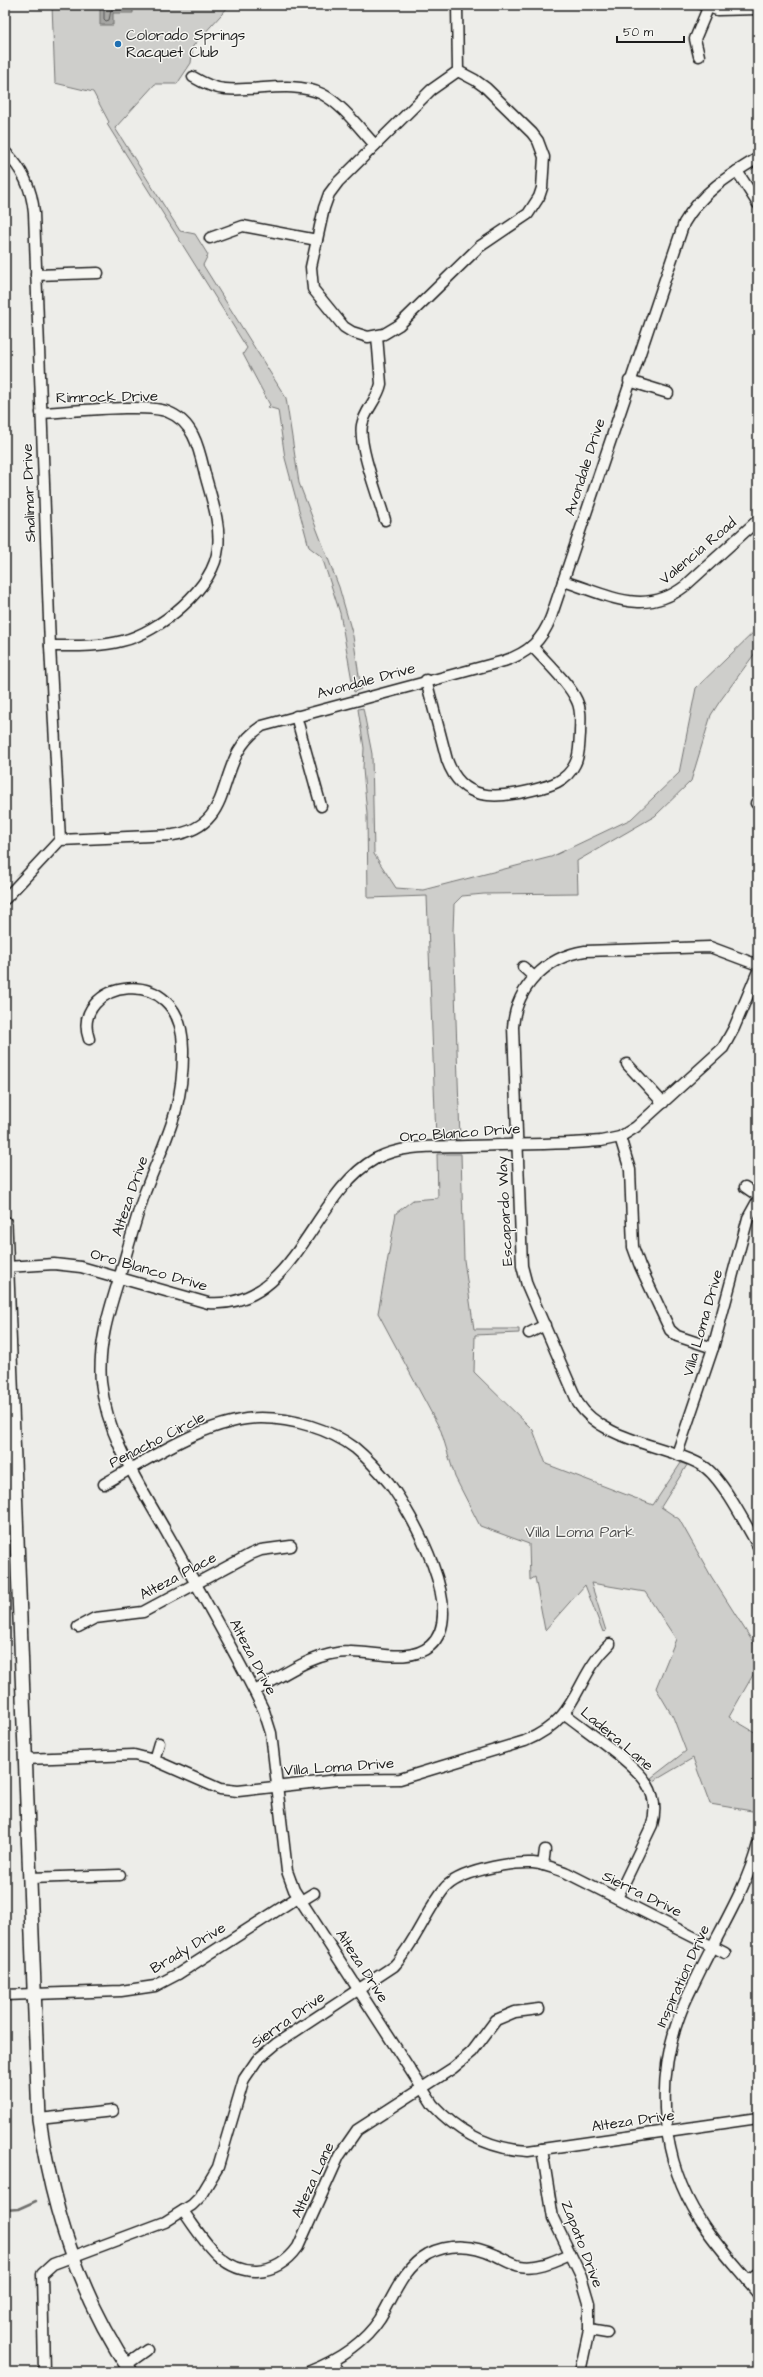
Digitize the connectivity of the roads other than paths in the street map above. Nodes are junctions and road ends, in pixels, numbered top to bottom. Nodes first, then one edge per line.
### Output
1 (457, 5) edge
2 (706, 6) edge
3 (758, 10) edge
4 (699, 56) dead end
5 (458, 71) junction
6 (193, 77) dead end
7 (375, 145) junction
8 (5, 152) edge
9 (758, 158) edge
10 (737, 171) junction
11 (758, 204) edge
12 (210, 238) dead end
13 (316, 240) junction
14 (98, 273) dead end
15 (36, 275) junction
16 (377, 336) junction
17 (630, 381) junction
18 (668, 393) dead end
19 (41, 413) junction
20 (385, 520) dead end
21 (758, 520) edge
22 (563, 581) junction
23 (50, 646) junction
24 (532, 646) junction
25 (426, 680) junction
26 (296, 716) junction
27 (321, 806) dead end
28 (60, 840) junction
29 (5, 899) edge
30 (758, 965) edge
31 (523, 967) dead end
32 (758, 971) edge
33 (534, 977) junction
34 (89, 1039) dead end
35 (627, 1064) dead end
36 (663, 1103) junction
37 (620, 1137) junction
38 (516, 1144) junction
39 (745, 1187) dead end
40 (758, 1196) edge
41 (758, 1200) edge
42 (5, 1223) edge
43 (7, 1267) junction
44 (119, 1276) junction
45 (545, 1325) junction
46 (529, 1333) dead end
47 (713, 1348) junction
48 (677, 1454) junction
49 (131, 1469) junction
50 (104, 1484) dead end
51 (755, 1534) edge
52 (291, 1546) dead end
53 (758, 1546) edge
54 (196, 1584) junction
55 (78, 1627) dead end
56 (610, 1644) dead end
57 (255, 1691) junction
58 (565, 1714) junction
59 (159, 1743) dead end
60 (25, 1759) junction
61 (154, 1760) junction
62 (277, 1786) junction
63 (758, 1844) edge
64 (546, 1850) dead end
65 (543, 1865) junction
66 (120, 1875) dead end
67 (30, 1878) junction
68 (314, 1893) dead end
69 (617, 1898) junction
70 (300, 1899) junction
71 (713, 1945) junction
72 (725, 1953) dead end
73 (359, 1990) junction
74 (34, 1993) junction
75 (5, 1995) edge
76 (539, 2009) dead end
77 (422, 2086) junction
78 (113, 2111) dead end
79 (758, 2118) edge
80 (39, 2119) junction
81 (667, 2131) junction
82 (542, 2149) junction
83 (183, 2211) junction
84 (570, 2254) junction
85 (73, 2257) junction
86 (758, 2274) edge
87 (748, 2281) junction
88 (758, 2293) edge
89 (588, 2330) junction
90 (607, 2333) dead end
91 (148, 2350) dead end
92 (333, 2361) junction
93 (129, 2369) edge
94 (44, 2372) edge
95 (308, 2372) edge
96 (339, 2372) edge
97 (580, 2372) edge

1 - 5 street
2 - 3 street
2 - 4 street
5 - 7 street
5 - 16 street
6 - 7 street
7 - 13 street
8 - 15 street, Shalimar Drive
9 - 10 street, Avondale Drive
10 - 11 street
10 - 17 street, Avondale Drive
12 - 13 street
13 - 16 street
14 - 15 street
15 - 19 street, Shalimar Drive
16 - 20 street
17 - 18 street
17 - 22 street, Avondale Drive
19 - 23 street, Shalimar Drive
19 - 23 street, Rimrock Drive
21 - 22 street, Valencia Road
22 - 24 street, Avondale Drive
23 - 28 street, Shalimar Drive
24 - 25 street, Avondale Drive
24 - 25 street
25 - 26 street, Avondale Drive
26 - 27 street
26 - 28 street, Avondale Drive
28 - 29 street
30 - 33 street, Escapardo Way
31 - 33 street
32 - 36 street, Oro Blanco Drive
33 - 38 street, Escapardo Way
34 - 44 street, Alteza Drive
35 - 36 street
36 - 37 street, Oro Blanco Drive
37 - 38 street, Oro Blanco Drive
37 - 47 street
38 - 44 street, Oro Blanco Drive
38 - 45 street, Escapardo Way
39 - 40 street
41 - 47 street, Villa Loma Drive
42 - 43 main road
43 - 44 street, Oro Blanco Drive
43 - 60 main road
44 - 49 street, Alteza Drive
45 - 46 street
45 - 48 street, Escapardo Way
47 - 48 street, Villa Loma Drive
48 - 51 street, Escapardo Way
49 - 50 street, Penacho Circle
49 - 54 street, Alteza Drive
49 - 57 street, Penacho Circle
51 - 53 street, Escapardo Way
52 - 54 street, Alteza Place
54 - 55 street, Alteza Place
54 - 57 street, Alteza Drive
56 - 58 street, Villa Loma Drive
57 - 62 street, Alteza Drive
58 - 62 street, Villa Loma Drive
58 - 69 street, Ladera Lane
59 - 61 street
60 - 61 street, Villa Loma Drive
60 - 67 main road
61 - 62 street, Villa Loma Drive
62 - 70 street, Alteza Drive
63 - 71 street, Inspiration Drive
64 - 65 street
65 - 69 street, Sierra Drive
65 - 73 street, Sierra Drive
66 - 67 street
67 - 74 main road
68 - 70 street, Brady Drive
69 - 71 street, Sierra Drive
70 - 73 street, Alteza Drive
70 - 74 street, Brady Drive
71 - 72 street, Sierra Drive
71 - 81 street, Inspiration Drive
73 - 77 street, Alteza Drive
73 - 83 street, Sierra Drive
74 - 75 street, Brady Drive
74 - 80 main road
76 - 77 street, Alteza Lane
77 - 82 street, Alteza Drive
77 - 83 street, Alteza Lane
78 - 80 street
79 - 81 street, Alteza Drive
80 - 85 main road
81 - 82 street, Alteza Drive
81 - 87 street, Inspiration Drive
82 - 84 street, Zapato Drive
83 - 85 street, Sierra Drive
84 - 89 street, Zapato Drive
84 - 92 street
85 - 93 main road
85 - 94 street, Sierra Drive
86 - 87 street
87 - 88 street, Inspiration Drive
89 - 90 street
89 - 97 street, Zapato Drive
91 - 93 street
92 - 95 street
92 - 96 street

